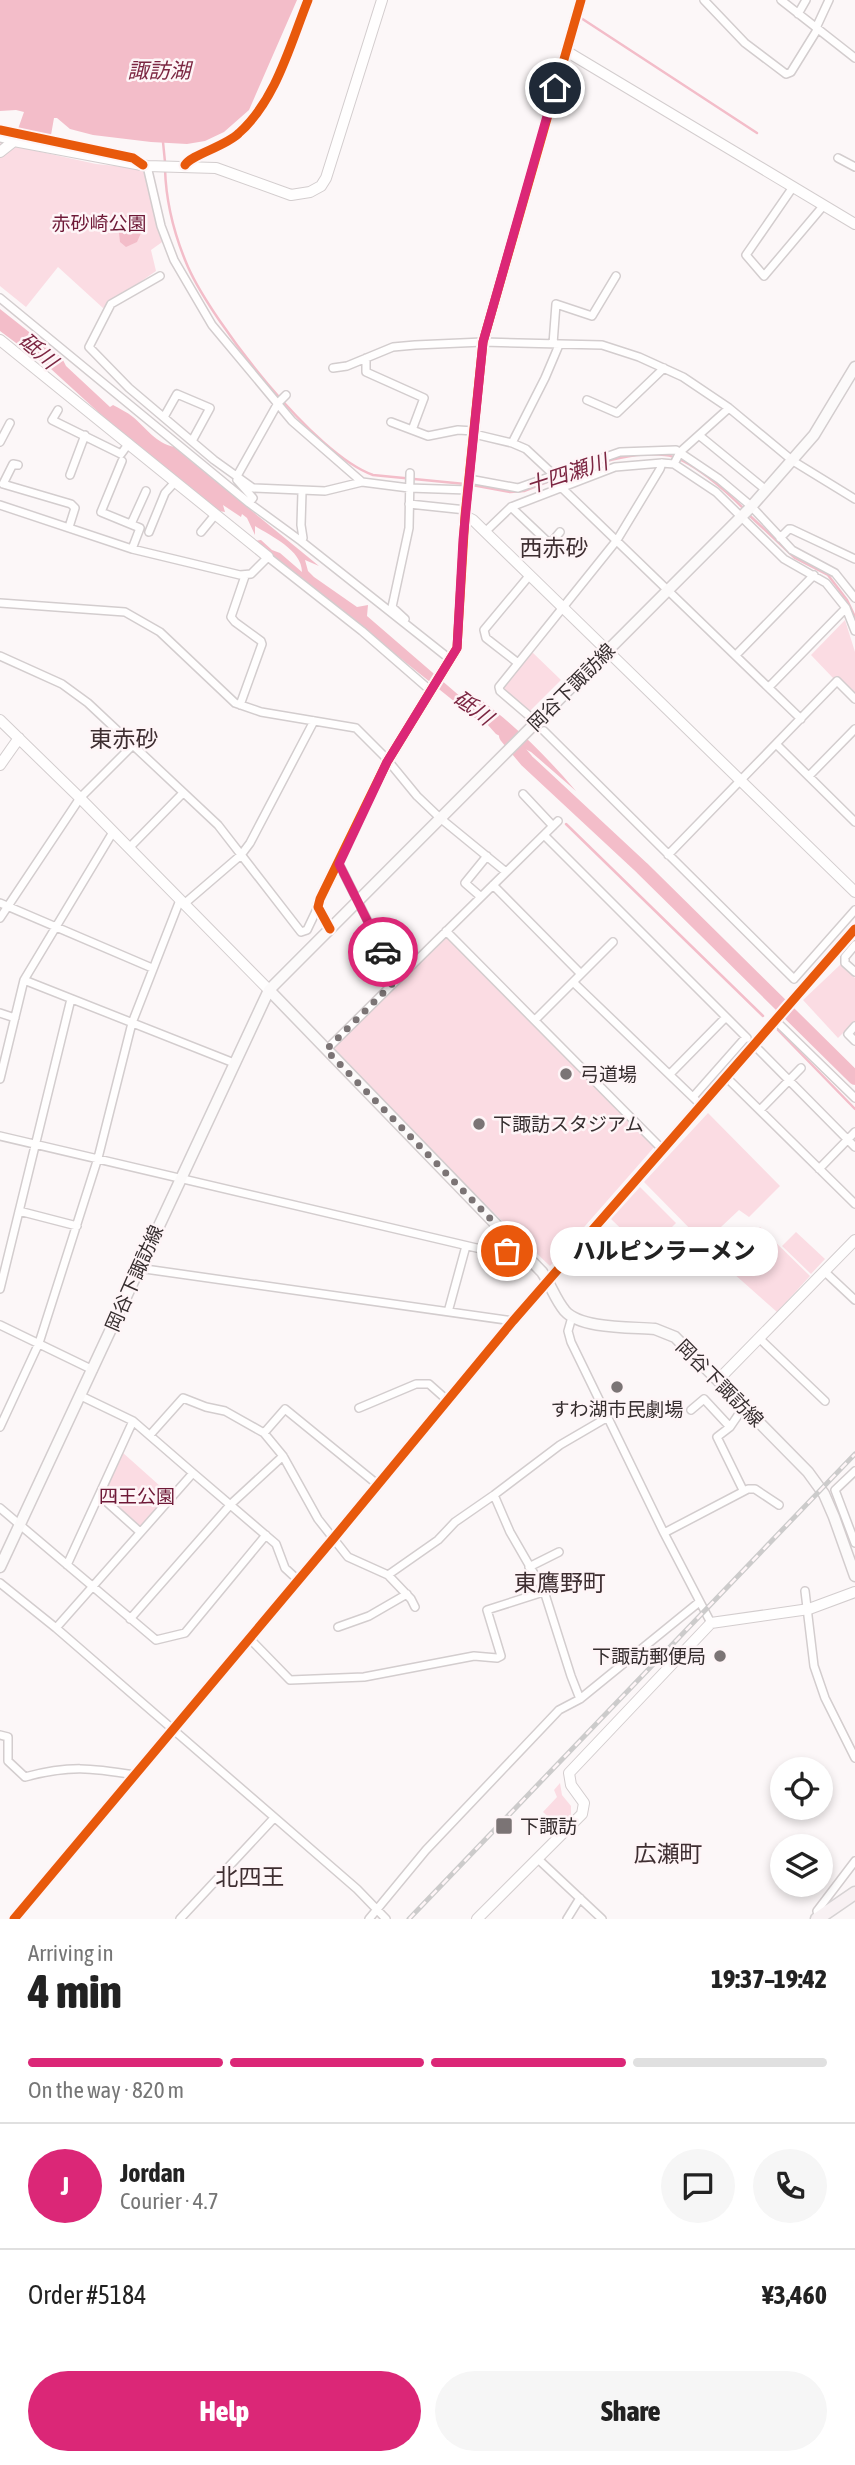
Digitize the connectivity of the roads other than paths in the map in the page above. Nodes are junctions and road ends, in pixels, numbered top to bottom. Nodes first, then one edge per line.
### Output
1 (382, 0) edge
2 (581, 0) edge
3 (704, 0) edge
4 (781, 0) edge
5 (806, 0) edge
6 (830, 0) edge
7 (798, 14) junction
8 (816, 29) junction
9 (566, 51) junction
10 (855, 58) edge
11 (0, 138) edge
12 (14, 141) junction
13 (0, 152) edge
14 (838, 158) dead end
15 (150, 166) junction
16 (855, 167) edge
17 (793, 187) junction
18 (824, 205) junction
19 (855, 224) edge
20 (160, 276) dead end
21 (616, 276) dead end
22 (0, 298) edge
23 (0, 340) edge
24 (483, 342) junction
25 (556, 344) junction
26 (366, 358) junction
27 (333, 368) dead end
28 (664, 368) junction
29 (855, 368) edge
30 (852, 383) edge
31 (282, 399) junction
32 (587, 400) dead end
33 (729, 408) junction
34 (58, 410) dead end
35 (164, 417) junction
36 (391, 422) dead end
37 (10, 423) dead end
38 (412, 430) junction
39 (474, 433) junction
40 (85, 435) junction
41 (700, 436) junction
42 (192, 441) junction
43 (0, 442) edge
44 (129, 443) junction
45 (512, 443) junction
46 (620, 453) junction
47 (677, 458) junction
48 (214, 460) junction
49 (122, 461) dead end
50 (793, 461) junction
51 (662, 463) junction
52 (18, 465) dead end
53 (621, 466) junction
54 (411, 474) dead end
55 (70, 475) dead end
56 (237, 476) junction
57 (556, 476) junction
58 (218, 478) junction
59 (175, 482) junction
60 (362, 482) junction
61 (469, 485) junction
62 (561, 486) junction
63 (410, 487) junction
64 (766, 490) junction
65 (146, 491) dead end
66 (302, 492) junction
67 (855, 499) edge
68 (248, 503) junction
69 (409, 504) junction
70 (0, 505) edge
71 (511, 507) junction
72 (746, 511) junction
73 (465, 513) junction
74 (215, 514) junction
75 (131, 524) junction
76 (69, 527) junction
77 (149, 531) dead end
78 (201, 532) dead end
79 (485, 532) junction
80 (560, 532) dead end
81 (780, 538) junction
82 (617, 540) junction
83 (302, 541) junction
84 (550, 544) junction
85 (132, 549) junction
86 (538, 553) dead end
87 (268, 557) junction
88 (855, 559) edge
89 (814, 575) junction
90 (245, 576) junction
91 (530, 576) junction
92 (669, 590) junction
93 (855, 598) edge
94 (0, 603) edge
95 (562, 608) junction
96 (846, 608) junction
97 (406, 625) junction
98 (855, 631) edge
99 (607, 651) junction
100 (736, 655) junction
101 (0, 656) edge
102 (449, 663) junction
103 (518, 663) junction
104 (769, 687) junction
105 (432, 688) junction
106 (855, 699) edge
107 (240, 705) junction
108 (528, 715) dead end
109 (801, 719) junction
110 (0, 720) edge
111 (314, 721) junction
112 (855, 729) edge
113 (544, 731) dead end
114 (19, 738) junction
115 (777, 745) junction
116 (132, 746) junction
117 (387, 762) junction
118 (0, 765) edge
119 (809, 776) junction
120 (740, 781) junction
121 (183, 794) junction
122 (523, 794) dead end
123 (80, 798) junction
124 (440, 818) junction
125 (855, 822) edge
126 (113, 832) junction
127 (544, 835) junction
128 (129, 848) junction
129 (241, 855) junction
130 (668, 855) junction
131 (487, 856) junction
132 (339, 864) junction
133 (506, 872) junction
134 (493, 885) junction
135 (855, 892) edge
136 (481, 897) junction
137 (358, 901) junction
138 (182, 902) junction
139 (3, 905) edge
140 (318, 907) junction
141 (855, 910) edge
142 (0, 918) edge
143 (56, 927) junction
144 (330, 929) junction
145 (855, 929) edge
146 (446, 931) junction
147 (613, 942) dead end
148 (855, 945) edge
149 (152, 968) junction
150 (855, 972) edge
151 (581, 974) junction
152 (397, 979) junction
153 (24, 981) junction
154 (573, 982) junction
155 (269, 990) junction
156 (71, 999) junction
157 (0, 1013) edge
158 (726, 1017) junction
159 (15, 1018) junction
160 (776, 1018) junction
161 (535, 1020) junction
162 (132, 1023) junction
163 (855, 1026) edge
164 (855, 1041) edge
165 (326, 1050) junction
166 (759, 1050) dead end
167 (234, 1063) junction
168 (801, 1068) dead end
169 (670, 1074) junction
170 (725, 1076) junction
171 (0, 1079) edge
172 (789, 1081) junction
173 (855, 1098) edge
174 (696, 1101) junction
175 (760, 1110) junction
176 (855, 1132) edge
177 (0, 1136) edge
178 (847, 1139) junction
179 (35, 1144) junction
180 (855, 1147) edge
181 (662, 1149) junction
182 (98, 1158) junction
183 (819, 1169) junction
184 (180, 1179) junction
185 (855, 1204) edge
186 (19, 1212) junction
187 (77, 1226) junction
188 (855, 1240) edge
189 (516, 1245) junction
190 (466, 1246) junction
191 (138, 1268) junction
192 (824, 1272) junction
193 (548, 1280) junction
194 (0, 1289) edge
195 (855, 1300) edge
196 (448, 1312) junction
197 (572, 1317) junction
198 (513, 1321) junction
199 (0, 1325) edge
200 (760, 1338) junction
201 (39, 1343) junction
202 (93, 1370) junction
203 (719, 1379) junction
204 (81, 1396) junction
205 (447, 1400) junction
206 (825, 1401) dead end
207 (745, 1405) junction
208 (359, 1408) dead end
209 (691, 1409) dead end
210 (608, 1417) junction
211 (133, 1421) junction
212 (0, 1427) edge
213 (730, 1427) junction
214 (264, 1433) junction
215 (150, 1435) junction
216 (283, 1456) junction
217 (855, 1471) edge
218 (193, 1472) junction
219 (377, 1484) junction
220 (743, 1490) junction
221 (100, 1496) junction
222 (494, 1496) junction
223 (230, 1504) junction
224 (779, 1505) dead end
225 (0, 1508) edge
226 (19, 1525) junction
227 (140, 1532) junction
228 (664, 1533) junction
229 (266, 1535) junction
230 (333, 1539) junction
231 (855, 1543) edge
232 (559, 1552) dead end
233 (67, 1565) junction
234 (0, 1567) edge
235 (529, 1567) junction
236 (388, 1576) junction
237 (855, 1576) edge
238 (298, 1580) junction
239 (581, 1580) dead end
240 (0, 1583) edge
241 (93, 1588) junction
242 (544, 1591) junction
243 (805, 1591) dead end
244 (855, 1592) edge
245 (407, 1594) junction
246 (698, 1602) junction
247 (415, 1607) dead end
248 (808, 1609) junction
249 (130, 1619) junction
250 (710, 1623) junction
251 (338, 1626) dead end
252 (56, 1628) junction
253 (249, 1638) junction
254 (580, 1699) junction
255 (173, 1731) junction
256 (0, 1735) edge
257 (855, 1758) edge
258 (135, 1775) junction
259 (274, 1818) junction
260 (538, 1859) junction
261 (855, 1861) edge
262 (855, 1893) edge
263 (580, 1898) junction
264 (377, 1910) junction
265 (818, 1918) edge
266 (14, 1919) edge
267 (180, 1919) edge
268 (369, 1919) edge
269 (386, 1919) edge
270 (477, 1919) edge
271 (567, 1919) edge
272 (602, 1919) edge

1 - 15 street
2 - 9 street
3 - 8 street
4 - 7 street
5 - 7 street
6 - 8 street
7 - 8 street
8 - 10 street
9 - 17 street
9 - 24 street
11 - 12 street
12 - 13 street
12 - 15 street
14 - 16 street
15 - 31 street
17 - 18 street
17 - 18 street
18 - 19 street
20 - 35 street
21 - 25 street
22 - 58 street
23 - 44 street
24 - 25 street
24 - 26 street
24 - 39 street
25 - 28 street
25 - 45 street
26 - 27 street
26 - 38 street
28 - 32 street
28 - 33 street
29 - 30 main road, 岡谷下諏訪線
30 - 50 main road, 岡谷下諏訪線
31 - 56 street
31 - 60 street
33 - 41 street
33 - 50 street
34 - 40 street
35 - 42 street
35 - 42 street
36 - 38 street
37 - 43 street
38 - 39 street
39 - 45 street
39 - 61 street
40 - 44 street
40 - 55 street
41 - 47 street
41 - 64 street
42 - 48 street
44 - 59 street
45 - 57 street
46 - 47 street
46 - 53 street
46 - 57 street
47 - 51 street
47 - 72 street
47 - 72 street
48 - 56 street
48 - 58 street
49 - 75 street
50 - 64 main road, 岡谷下諏訪線
50 - 67 street
51 - 53 street
51 - 82 street
52 - 76 street
53 - 62 street
54 - 63 street
56 - 66 street
56 - 68 street
57 - 61 street
57 - 62 street
58 - 68 street
59 - 74 street
59 - 77 street
60 - 63 street
60 - 66 street
61 - 63 street
61 - 73 street
62 - 71 street
62 - 82 street
63 - 69 street
64 - 72 main road, 岡谷下諏訪線
65 - 75 street
66 - 83 street
68 - 83 street
69 - 73 street
69 - 97 street
70 - 76 street
71 - 79 street
71 - 84 street
72 - 81 street
72 - 89 street
72 - 92 main road, 岡谷下諏訪線
73 - 79 street
73 - 102 street
74 - 78 street
74 - 87 street
75 - 85 street
76 - 85 street
79 - 91 street
80 - 84 street
81 - 88 street
81 - 93 street
82 - 92 street
82 - 95 street
83 - 97 street
84 - 86 street
85 - 90 street
87 - 90 street
87 - 105 street
89 - 96 street
89 - 100 street
90 - 107 street
91 - 95 street
91 - 103 street
92 - 99 main road, 岡谷下諏訪線
92 - 100 street
94 - 107 street
95 - 99 street
95 - 103 street
96 - 98 street
96 - 104 street
97 - 102 street
99 - 120 street
99 - 124 main road, 岡谷下諏訪線
100 - 104 street
101 - 116 street
102 - 105 street
103 - 108 street
104 - 109 street
105 - 117 street
106 - 109 street
107 - 111 street
109 - 115 street
110 - 114 street
111 - 117 street
111 - 129 street
112 - 119 street
113 - 130 street
114 - 118 street
114 - 123 street
115 - 119 street
115 - 120 street
116 - 121 street
116 - 123 street
117 - 124 street
117 - 132 street
119 - 125 street
120 - 130 street
120 - 135 street
121 - 128 street
121 - 129 street
122 - 127 street
123 - 126 street
123 - 139 street
124 - 131 street
124 - 137 main road, 岡谷下諏訪線
126 - 128 street
126 - 143 street
127 - 133 street
127 - 158 street
128 - 138 street
129 - 138 street
129 - 140 street
130 - 141 street
131 - 133 street
131 - 136 street
132 - 137 street
132 - 140 street
133 - 134 street
134 - 136 street
134 - 151 street
136 - 146 street
137 - 144 main road, 岡谷下諏訪線
137 - 152 street
138 - 149 street
138 - 155 street
139 - 142 street
139 - 143 street
140 - 144 street
143 - 149 street
143 - 153 street
144 - 155 main road, 岡谷下諏訪線
145 - 160 street
146 - 152 street
146 - 161 street
147 - 151 street
148 - 150 street
149 - 162 street
151 - 154 street
152 - 165 street
153 - 156 street
153 - 159 street
154 - 161 street
154 - 169 street
155 - 165 main road
155 - 167 main road, 岡谷下諏訪線
156 - 162 street
156 - 179 street
157 - 159 street
158 - 169 street
158 - 174 street
159 - 171 street
160 - 170 street
160 - 173 street
161 - 181 street
162 - 167 street
162 - 182 street
163 - 164 street
165 - 189 main road
166 - 172 street
167 - 184 main road, 岡谷下諏訪線
168 - 172 street
169 - 174 street
170 - 174 street
170 - 175 street
172 - 175 street
172 - 178 street
174 - 181 street
175 - 183 street
176 - 178 street
177 - 179 street
178 - 180 street
178 - 183 street
179 - 182 street
179 - 186 street
181 - 193 street
182 - 184 street
182 - 187 street
183 - 185 street
184 - 190 street
184 - 191 main road, 岡谷下諏訪線
186 - 187 street
186 - 194 street
187 - 201 street
188 - 192 street
189 - 190 street
189 - 193 main road
190 - 196 street
191 - 196 street
191 - 202 main road, 岡谷下諏訪線
192 - 195 street
192 - 200 street
193 - 197 main road
193 - 198 street
196 - 198 street
197 - 203 main road, 岡谷下諏訪線
197 - 210 street
198 - 205 street
199 - 201 street
200 - 203 street
200 - 206 street
201 - 202 street
201 - 212 street
202 - 204 main road, 岡谷下諏訪線
203 - 207 main road, 岡谷下諏訪線
204 - 211 street
204 - 226 main road, 岡谷下諏訪線
205 - 208 street
205 - 219 street
207 - 213 street
207 - 237 main road, 岡谷下諏訪線
209 - 213 street
210 - 222 street
210 - 228 street
211 - 215 street
211 - 221 street
213 - 220 street
214 - 215 street
214 - 216 street
214 - 219 street
215 - 218 street
216 - 223 street
216 - 230 street
217 - 231 street
218 - 223 street
218 - 227 street
219 - 230 street
220 - 224 street
220 - 228 street
221 - 227 street
221 - 233 street
222 - 235 street
222 - 236 street
223 - 229 street
223 - 249 street
225 - 226 street
226 - 233 street
226 - 234 main road, 岡谷下諏訪線
227 - 241 street
228 - 246 street
229 - 238 street
229 - 249 street
230 - 236 street
230 - 238 street
232 - 235 street
233 - 241 street
235 - 242 street
236 - 245 street
238 - 253 street
239 - 242 street
240 - 252 street
241 - 249 street
241 - 252 street
242 - 253 street
242 - 254 street
243 - 248 street
244 - 248 street
245 - 247 street
245 - 251 street
246 - 250 street
246 - 254 street
248 - 250 street
248 - 257 street
250 - 260 street
252 - 255 street
253 - 255 street
254 - 264 street
255 - 258 street
255 - 259 street
256 - 258 street
258 - 266 street
259 - 264 street
259 - 267 street
260 - 263 street
260 - 270 street
261 - 265 street
262 - 265 highway
263 - 271 street
263 - 272 street
264 - 268 street
264 - 269 street

